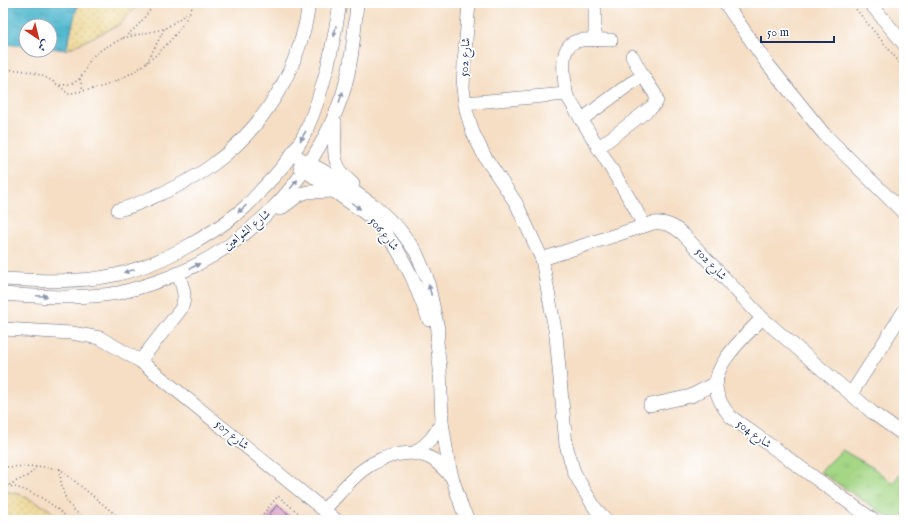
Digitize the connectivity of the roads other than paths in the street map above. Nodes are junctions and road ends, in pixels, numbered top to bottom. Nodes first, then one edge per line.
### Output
1 (309, 3) edge
2 (340, 3) edge
3 (357, 3) edge
4 (469, 3) edge
5 (725, 3) edge
6 (870, 3) edge
7 (595, 11) dead end
8 (595, 40) junction
9 (611, 40) dead end
10 (904, 44) edge
11 (632, 56) dead end
12 (643, 76) junction
13 (566, 94) junction
14 (465, 103) junction
15 (335, 114) junction
16 (581, 120) junction
17 (598, 148) junction
18 (290, 157) junction
19 (307, 166) junction
20 (335, 191) junction
21 (367, 201) junction
22 (118, 210) dead end
23 (904, 213) edge
24 (267, 214) junction
25 (644, 226) junction
26 (542, 260) junction
27 (178, 274) junction
28 (3, 279) edge
29 (3, 294) edge
30 (904, 311) edge
31 (762, 318) junction
32 (3, 329) edge
33 (437, 342) junction
34 (140, 361) junction
35 (717, 382) junction
36 (851, 394) junction
37 (650, 405) dead end
38 (442, 422) junction
39 (904, 435) edge
40 (414, 453) junction
41 (452, 477) junction
42 (324, 510) junction
43 (336, 520) edge
44 (468, 520) edge
45 (606, 520) edge
46 (873, 520) edge

1 - 22 street
2 -> 18 street, شارع الشواهين
15 -> 3 street, شارع الشواهين
4 - 14 street, شارع 502
5 - 23 street
6 - 10 street
7 - 8 street
8 - 9 street
8 - 13 street
11 - 12 street
12 - 16 street
12 - 17 street
13 - 14 street
13 - 16 street
14 - 26 street, شارع 502
15 - 19 street, شارع الشواهين
15 - 21 street, شارع 506
16 - 17 street
17 - 25 street
18 - 19 street, شارع 506
18 -> 28 street, شارع الشواهين
19 - 20 street, شارع 506
19 - 21 street, شارع 506
24 -> 19 street, شارع الشواهين
20 - 24 street
20 -> 33 street, شارع 506
33 -> 21 street, شارع 506
27 -> 24 street, شارع الشواهين
25 - 26 street, شارع 502
25 - 31 street, شارع 502
26 - 45 street, شارع 502
29 -> 27 street, شارع الشواهين
27 - 34 street
30 - 36 street
31 - 35 street, شارع 504
31 - 36 street, شارع 502
32 - 34 street, شارع 507
33 - 38 street, شارع 506
34 - 42 street, شارع 507
35 - 37 street
35 - 46 street, شارع 504
36 - 39 street, شارع 502
38 - 40 street
38 - 41 street, شارع 506
40 - 41 street
40 - 42 street
41 - 44 street, شارع 506
42 - 43 street, شارع 507

